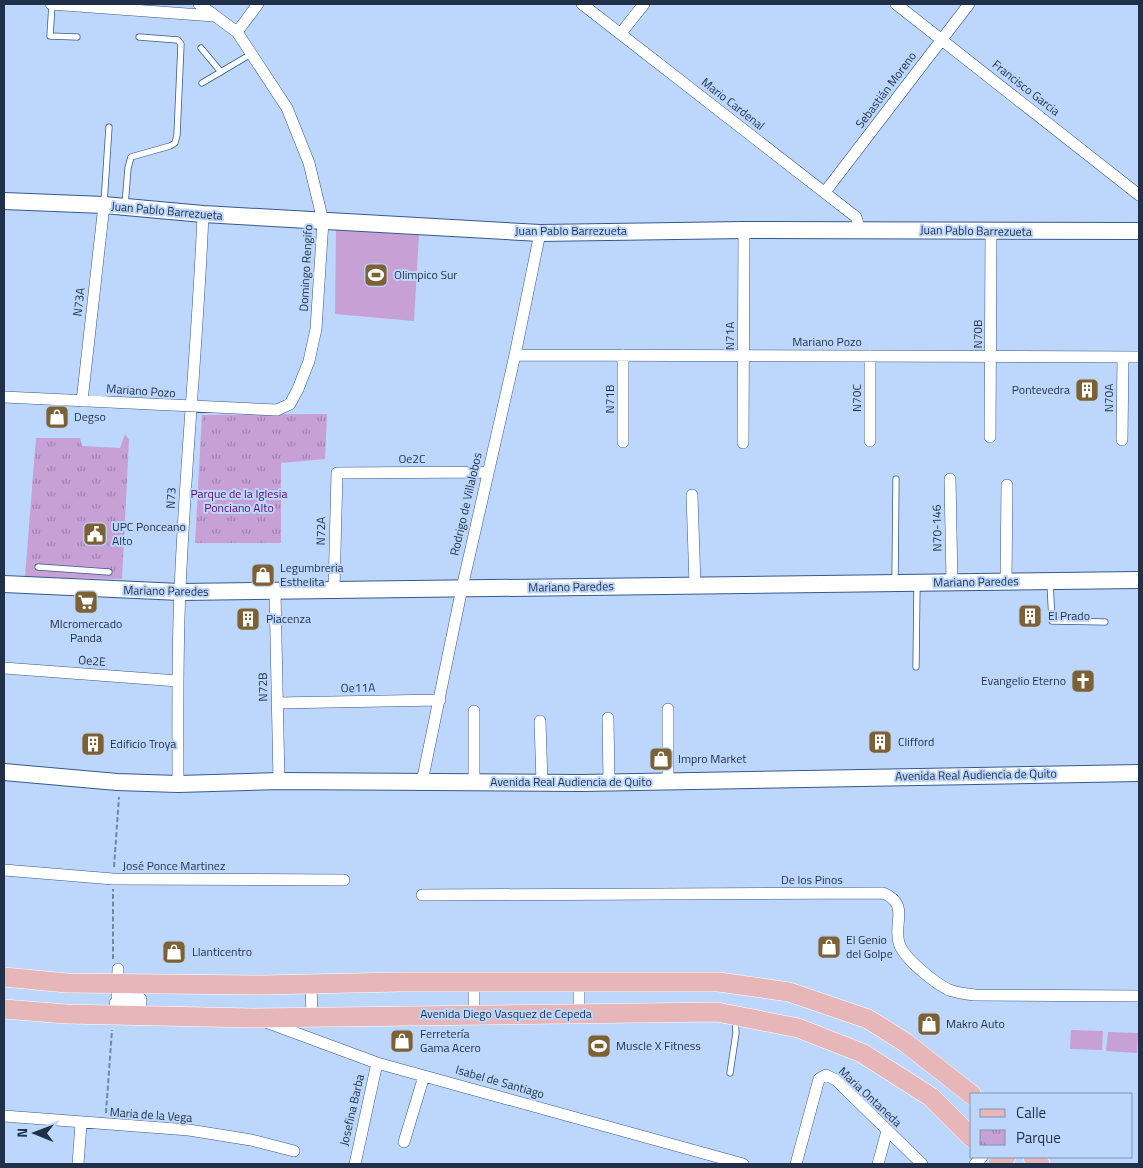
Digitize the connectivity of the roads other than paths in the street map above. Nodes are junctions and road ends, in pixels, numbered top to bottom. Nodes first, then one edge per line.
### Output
1 (51, 4) edge
2 (199, 4) edge
3 (258, 4) edge
4 (582, 4) edge
5 (644, 4) edge
6 (896, 4) edge
7 (969, 4) edge
8 (214, 16) junction
9 (237, 32) junction
10 (621, 33) junction
11 (77, 37) dead end
12 (139, 37) dead end
13 (942, 39) junction
14 (201, 48) dead end
15 (251, 54) junction
16 (221, 72) junction
17 (202, 83) dead end
18 (109, 127) dead end
19 (825, 192) junction
20 (1139, 195) edge
21 (4, 201) edge
22 (104, 205) junction
23 (126, 207) junction
24 (203, 214) junction
25 (323, 221) junction
26 (744, 230) junction
27 (860, 230) junction
28 (991, 232) junction
29 (1139, 232) edge
30 (540, 233) junction
31 (515, 355) junction
32 (623, 355) junction
33 (744, 356) junction
34 (870, 356) junction
35 (991, 357) junction
36 (1123, 357) junction
37 (1139, 357) edge
38 (4, 397) edge
39 (82, 401) junction
40 (190, 408) junction
41 (277, 410) joint
42 (990, 437) dead end
43 (1122, 440) dead end
44 (870, 441) dead end
45 (623, 442) dead end
46 (743, 443) dead end
47 (488, 472) junction
48 (337, 473) joint
49 (896, 478) dead end
50 (950, 479) dead end
51 (1008, 485) dead end
52 (692, 495) dead end
53 (38, 568) dead end
54 (76, 571) junction
55 (108, 572) dead end
56 (952, 580) junction
57 (1139, 580) edge
58 (1050, 581) junction
59 (1006, 582) junction
60 (896, 583) junction
61 (917, 583) junction
62 (4, 584) edge
63 (695, 585) junction
64 (75, 588) junction
65 (462, 588) junction
66 (334, 590) junction
67 (275, 591) junction
68 (180, 592) junction
69 (1104, 622) dead end
70 (916, 667) dead end
71 (4, 668) edge
72 (178, 681) junction
73 (440, 700) junction
74 (277, 703) junction
75 (668, 708) dead end
76 (474, 711) dead end
77 (608, 718) dead end
78 (540, 721) dead end
79 (4, 772) edge
80 (1139, 774) edge
81 (279, 781) junction
82 (668, 781) junction
83 (422, 782) junction
84 (474, 782) junction
85 (609, 782) junction
86 (542, 783) junction
87 (178, 784) junction
88 (4, 870) edge
89 (344, 880) dead end
90 (422, 895) dead end
91 (118, 976) junction
92 (4, 977) edge
93 (474, 982) junction
94 (579, 982) junction
95 (311, 984) junction
96 (1139, 996) edge
97 (4, 1008) edge
98 (579, 1013) junction
99 (474, 1014) junction
100 (113, 1016) junction
101 (312, 1016) junction
102 (735, 1016) junction
103 (253, 1018) junction
104 (377, 1062) junction
105 (730, 1073) dead end
106 (424, 1076) junction
107 (970, 1093) edge
108 (4, 1116) edge
109 (81, 1124) junction
110 (887, 1131) junction
111 (970, 1136) edge
112 (404, 1142) dead end
113 (294, 1151) dead end
114 (78, 1164) edge
115 (354, 1164) edge
116 (743, 1164) edge
117 (796, 1164) edge
118 (878, 1164) edge
119 (922, 1164) edge

1 - 8 street
1 - 11 lane
2 - 8 street, Domingo Rengifo
3 - 9 street
4 - 10 street, Mario Cardenal
5 - 10 street
6 - 13 street, Francisco Garcia
7 - 13 street, Sebastián Moreno
8 - 9 street, Domingo Rengifo
9 - 15 street, Domingo Rengifo
10 - 19 street, Mario Cardenal
12 - 23 lane
13 - 19 street, Sebastián Moreno
13 - 20 street, Francisco Garcia
14 - 16 lane
15 - 16 lane
15 - 25 street, Domingo Rengifo
16 - 17 lane
18 - 22 lane
19 - 27 street, Mario Cardenal
21 - 22 main road, Juan Pablo Barrezueta
22 - 23 main road, Juan Pablo Barrezueta
22 - 39 street, N73A
23 - 24 main road, Juan Pablo Barrezueta
24 - 25 main road, Juan Pablo Barrezueta
24 - 40 street, N73
25 - 30 main road, Juan Pablo Barrezueta
25 - 41 street, Domingo Rengifo
26 - 27 main road, Juan Pablo Barrezueta
26 - 30 main road, Juan Pablo Barrezueta
26 - 33 street, N71A
27 - 28 main road, Juan Pablo Barrezueta
28 - 29 main road, Juan Pablo Barrezueta
28 - 35 street, N70B
30 - 31 street, Rodrigo de Villalobos
31 - 32 street, Mariano Pozo
31 - 47 street, Rodrigo de Villalobos
32 - 33 street, Mariano Pozo
32 - 45 street, N71B
33 - 34 street, Mariano Pozo
33 - 46 street, N71A
34 - 35 street, Mariano Pozo
34 - 44 street, N70C
35 - 36 street, Mariano Pozo
35 - 42 street, N70B
36 - 37 street, Mariano Pozo
36 - 43 street, N70A
38 - 39 street, Mariano Pozo
39 - 40 street, Mariano Pozo
40 - 41 street, Mariano Pozo
40 - 68 street, N73
47 - 48 street, Oe2C
47 - 65 street, Rodrigo de Villalobos
48 - 66 street, N72A
49 - 60 lane
50 - 56 street, N70-146
51 - 59 street
52 - 63 street
53 - 54 lane
54 - 55 lane
54 - 64 lane
56 - 59 main road, Mariano Paredes
56 - 61 main road, Mariano Paredes
57 - 58 main road, Mariano Paredes
58 - 59 main road, Mariano Paredes
58 - 69 lane
60 - 61 main road, Mariano Paredes
60 - 63 main road, Mariano Paredes
61 - 70 lane
62 - 64 main road, Mariano Paredes
63 - 65 main road, Mariano Paredes
64 - 68 main road, Mariano Paredes
65 - 66 main road, Mariano Paredes
65 - 73 street, Rodrigo de Villalobos
66 - 67 main road, Mariano Paredes
67 - 68 main road, Mariano Paredes
67 - 74 street, N72B
68 - 72 street, N73
71 - 72 street, Oe2E
72 - 87 street, N73
73 - 74 street, Oe11A
73 - 83 street, Rodrigo de Villalobos
74 - 81 street, N72B
75 - 82 street
76 - 84 street
77 - 85 street
78 - 86 street
79 - 87 main road, Avenida Real Audiencia de Quito
80 - 82 main road, Avenida Real Audiencia de Quito
81 - 83 main road, Avenida Real Audiencia de Quito
81 - 87 main road, Avenida Real Audiencia de Quito
82 - 85 main road, Avenida Real Audiencia de Quito
83 - 84 main road, Avenida Real Audiencia de Quito
84 - 86 main road, Avenida Real Audiencia de Quito
85 - 86 main road, Avenida Real Audiencia de Quito
88 - 89 street, José Ponce Martinez
90 - 96 street, De los Pinos
91 - 92 main road
91 - 95 main road
91 - 100 street
93 - 94 main road
93 - 95 main road
93 - 99 street
94 - 98 street
94 - 107 main road
95 - 101 street
97 - 100 main road, Avenida Diego Vasquez de Cepeda
98 - 99 main road, Avenida Diego Vasquez de Cepeda
98 - 102 main road, Avenida Diego Vasquez de Cepeda
99 - 101 main road, Avenida Diego Vasquez de Cepeda
100 - 103 main road, Avenida Diego Vasquez de Cepeda
101 - 103 main road, Avenida Diego Vasquez de Cepeda
102 - 105 lane
102 - 111 main road, Avenida Diego Vasquez de Cepeda
103 - 104 street, Isabel de Santiago
104 - 106 street, Isabel de Santiago
104 - 115 street, Josefina Barba
106 - 112 street
106 - 116 street, Isabel de Santiago
108 - 109 street, Maria de la Vega
109 - 113 street, Maria de la Vega
109 - 114 street
110 - 117 street, Maria Ontaneda
110 - 118 street
110 - 119 street, Maria Ontaneda

